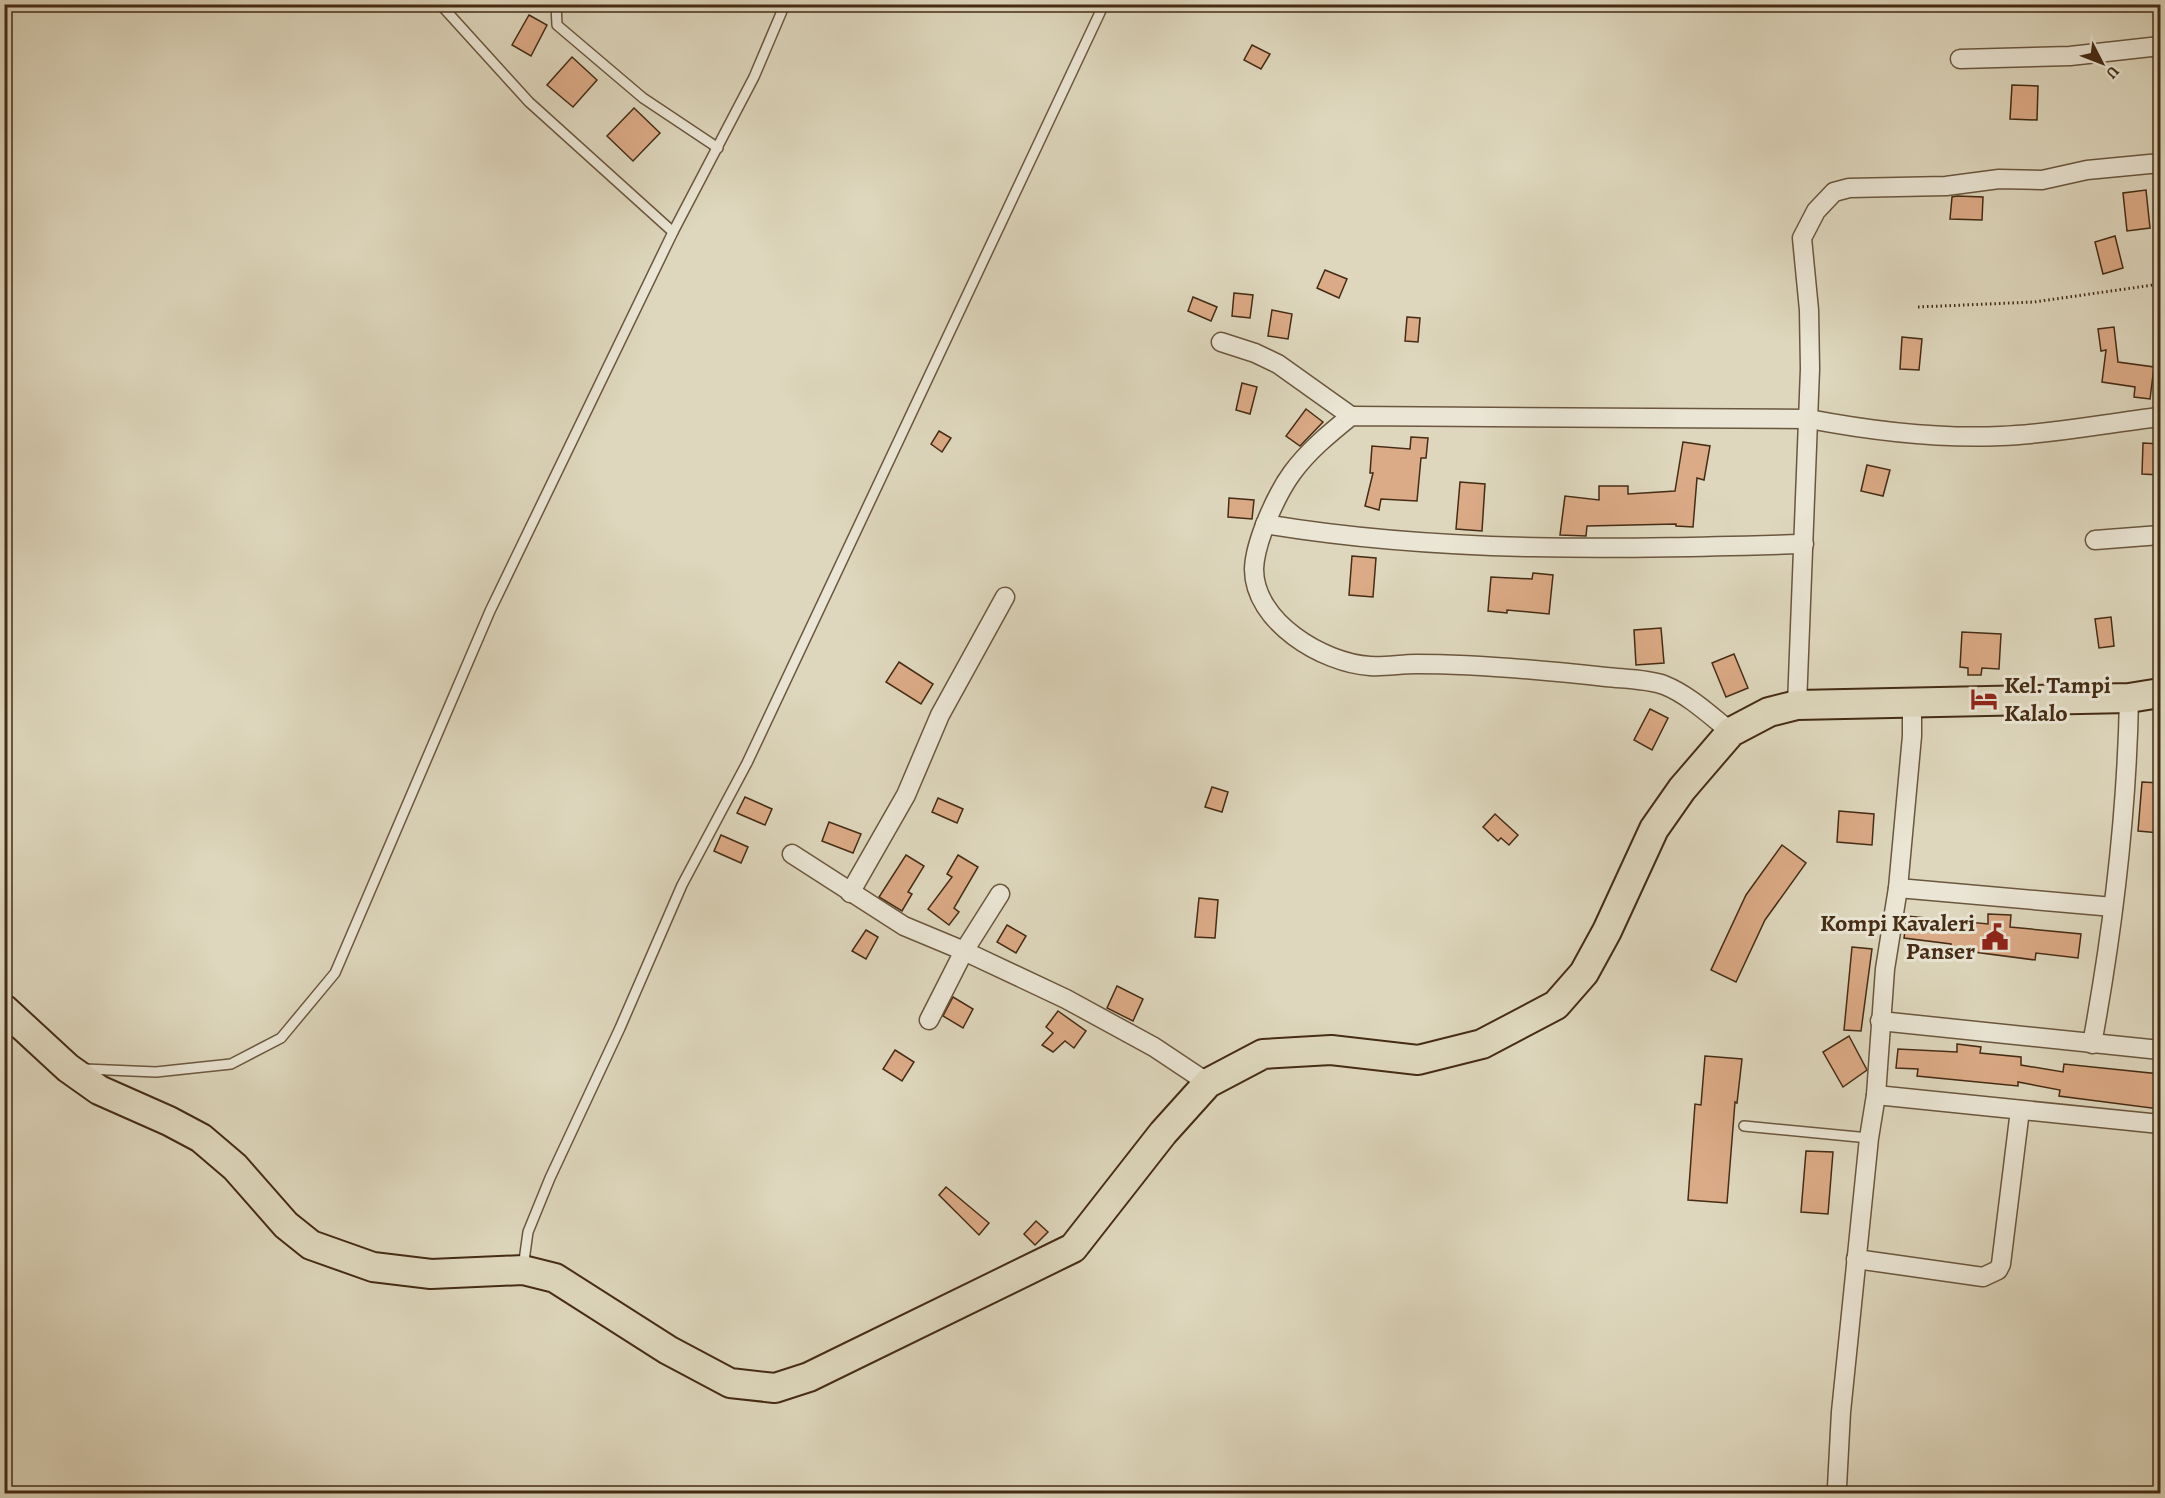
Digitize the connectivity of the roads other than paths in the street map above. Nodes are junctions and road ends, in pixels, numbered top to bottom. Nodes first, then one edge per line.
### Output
1 (440, 4) edge
2 (556, 4) edge
3 (785, 4) edge
4 (1104, 4) edge
5 (2160, 46) edge
6 (1960, 59) dead end
7 (718, 148) junction
8 (2160, 163) edge
9 (673, 232) junction
10 (1221, 342) dead end
11 (1351, 416) junction
12 (2160, 417) edge
13 (1809, 419) junction
14 (1265, 525) junction
15 (2160, 536) edge
16 (2096, 540) dead end
17 (1804, 544) junction
18 (1005, 597) dead end
19 (2160, 693) edge
20 (2129, 698) junction
21 (1912, 703) junction
22 (1797, 705) junction
23 (1731, 732) junction
24 (792, 854) dead end
25 (1898, 888) junction
26 (850, 893) junction
27 (1000, 894) dead end
28 (2113, 907) junction
29 (964, 951) junction
30 (4, 1009) edge
31 (929, 1020) dead end
32 (1880, 1021) junction
33 (2092, 1044) junction
34 (2160, 1050) edge
35 (68, 1068) junction
36 (1208, 1083) junction
37 (1876, 1095) junction
38 (2020, 1110) junction
39 (2160, 1124) edge
40 (1744, 1126) dead end
41 (1869, 1138) junction
42 (1856, 1259) junction
43 (523, 1270) junction
44 (1839, 1494) edge

1 - 9 lane
2 - 7 lane
3 - 7 lane
4 - 43 lane
5 - 6 street
7 - 9 lane
8 - 13 street
9 - 35 lane
10 - 11 street
11 - 13 street
11 - 14 street
12 - 13 street
13 - 17 street
14 - 17 street
14 - 23 street
15 - 16 street
17 - 22 street
18 - 26 street
19 - 20 highway
20 - 21 highway
20 - 28 street
21 - 22 highway
21 - 25 street
22 - 23 highway
23 - 36 highway
24 - 26 street
25 - 28 street
25 - 32 street
26 - 29 street
27 - 29 street
28 - 33 street
29 - 31 street
29 - 36 street
30 - 35 highway
32 - 33 street
32 - 37 street
33 - 34 street
35 - 43 highway
36 - 43 highway
37 - 38 street
37 - 41 street
38 - 39 street
38 - 42 street
40 - 41 lane
41 - 42 street
42 - 44 street

